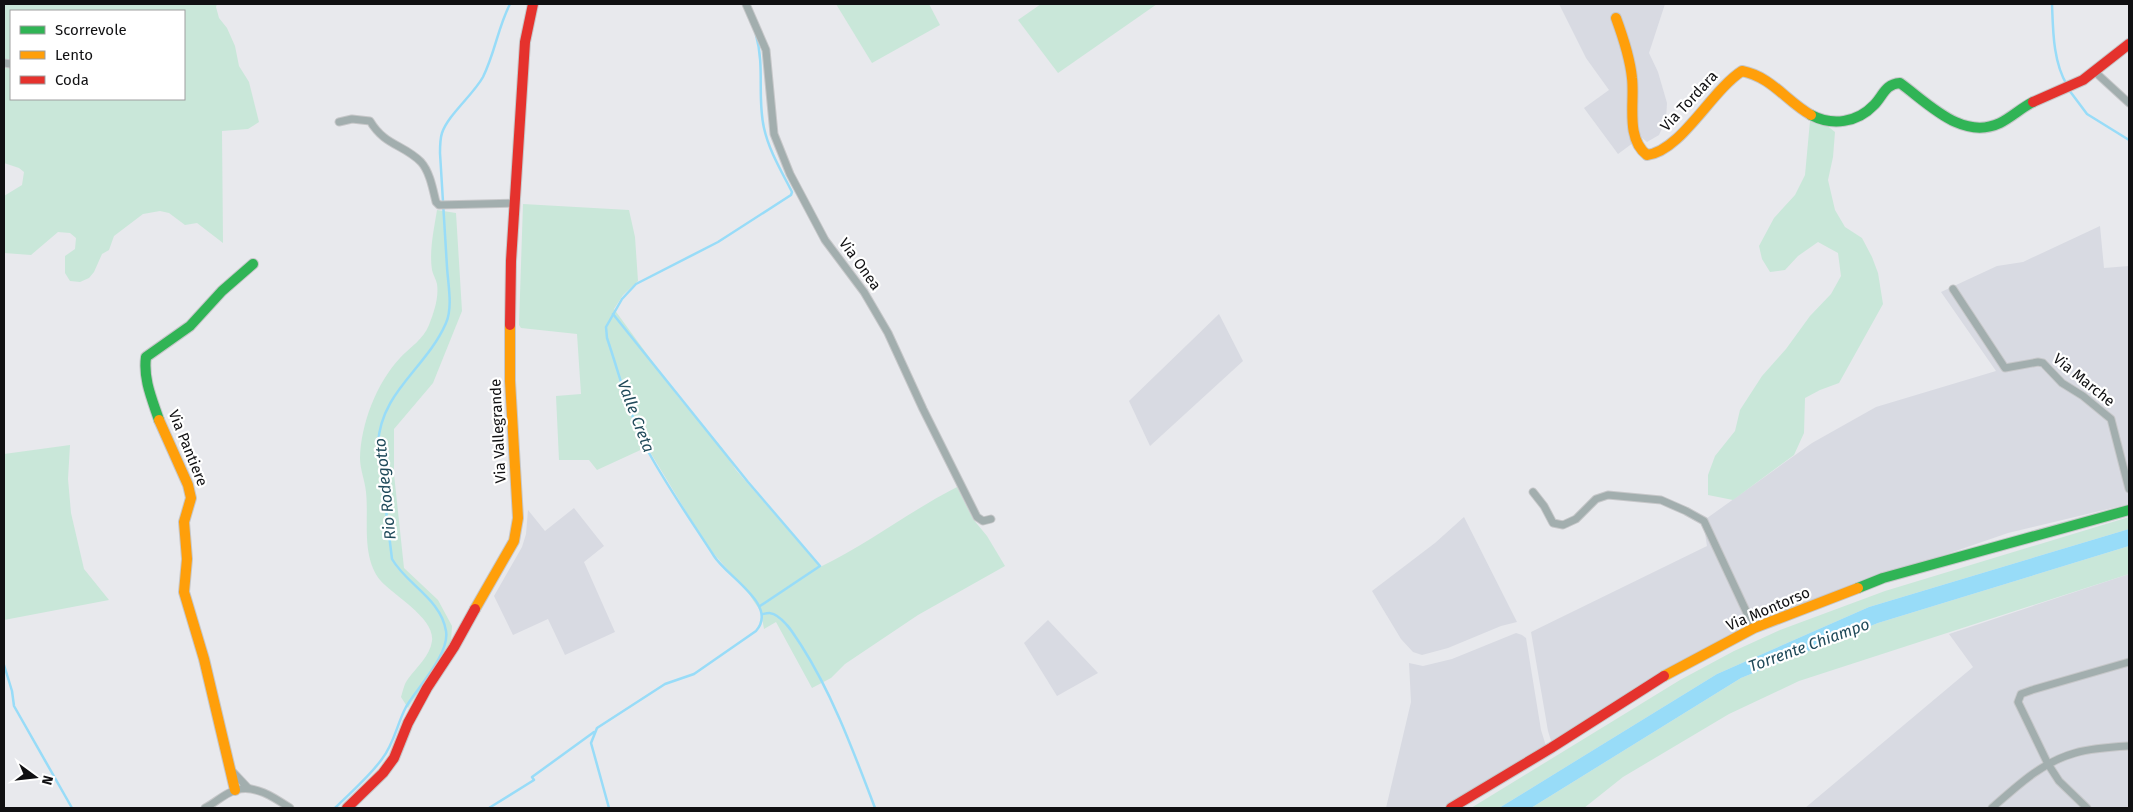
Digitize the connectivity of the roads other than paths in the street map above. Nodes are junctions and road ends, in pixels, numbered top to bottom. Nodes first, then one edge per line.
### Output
1 (534, 4) edge
2 (746, 4) edge
3 (1616, 18) dead end
4 (2129, 44) edge
5 (2094, 71) junction
6 (2129, 103) edge
7 (339, 122) dead end
8 (515, 203) junction
9 (253, 264) dead end
10 (1952, 290) dead end
11 (2129, 489) edge
12 (1532, 492) dead end
13 (2129, 510) edge
14 (991, 519) dead end
15 (1754, 628) junction
16 (2129, 662) edge
17 (2129, 746) edge
18 (2048, 764) junction
19 (232, 772) junction
20 (248, 788) junction
21 (235, 790) junction
22 (205, 808) edge
23 (290, 808) edge
24 (348, 808) edge
25 (1451, 808) edge
26 (1992, 808) edge
27 (2087, 808) edge

1 - 8 street, Via Vallegrande
2 - 14 street, Via Onea
3 - 5 street, Via Tordara
4 - 5 street, Via Tordara
5 - 6 street
7 - 8 street
8 - 24 street, Via Vallegrande
9 - 19 street, Via Pantiere
10 - 11 street, Via Marche
12 - 15 street
13 - 15 street, Via Montorso
15 - 25 street, Via Montorso
16 - 18 street
17 - 18 street
18 - 26 street
18 - 27 street
19 - 20 street
19 - 21 street, Via Pantiere
20 - 21 street
20 - 23 street
21 - 22 street

